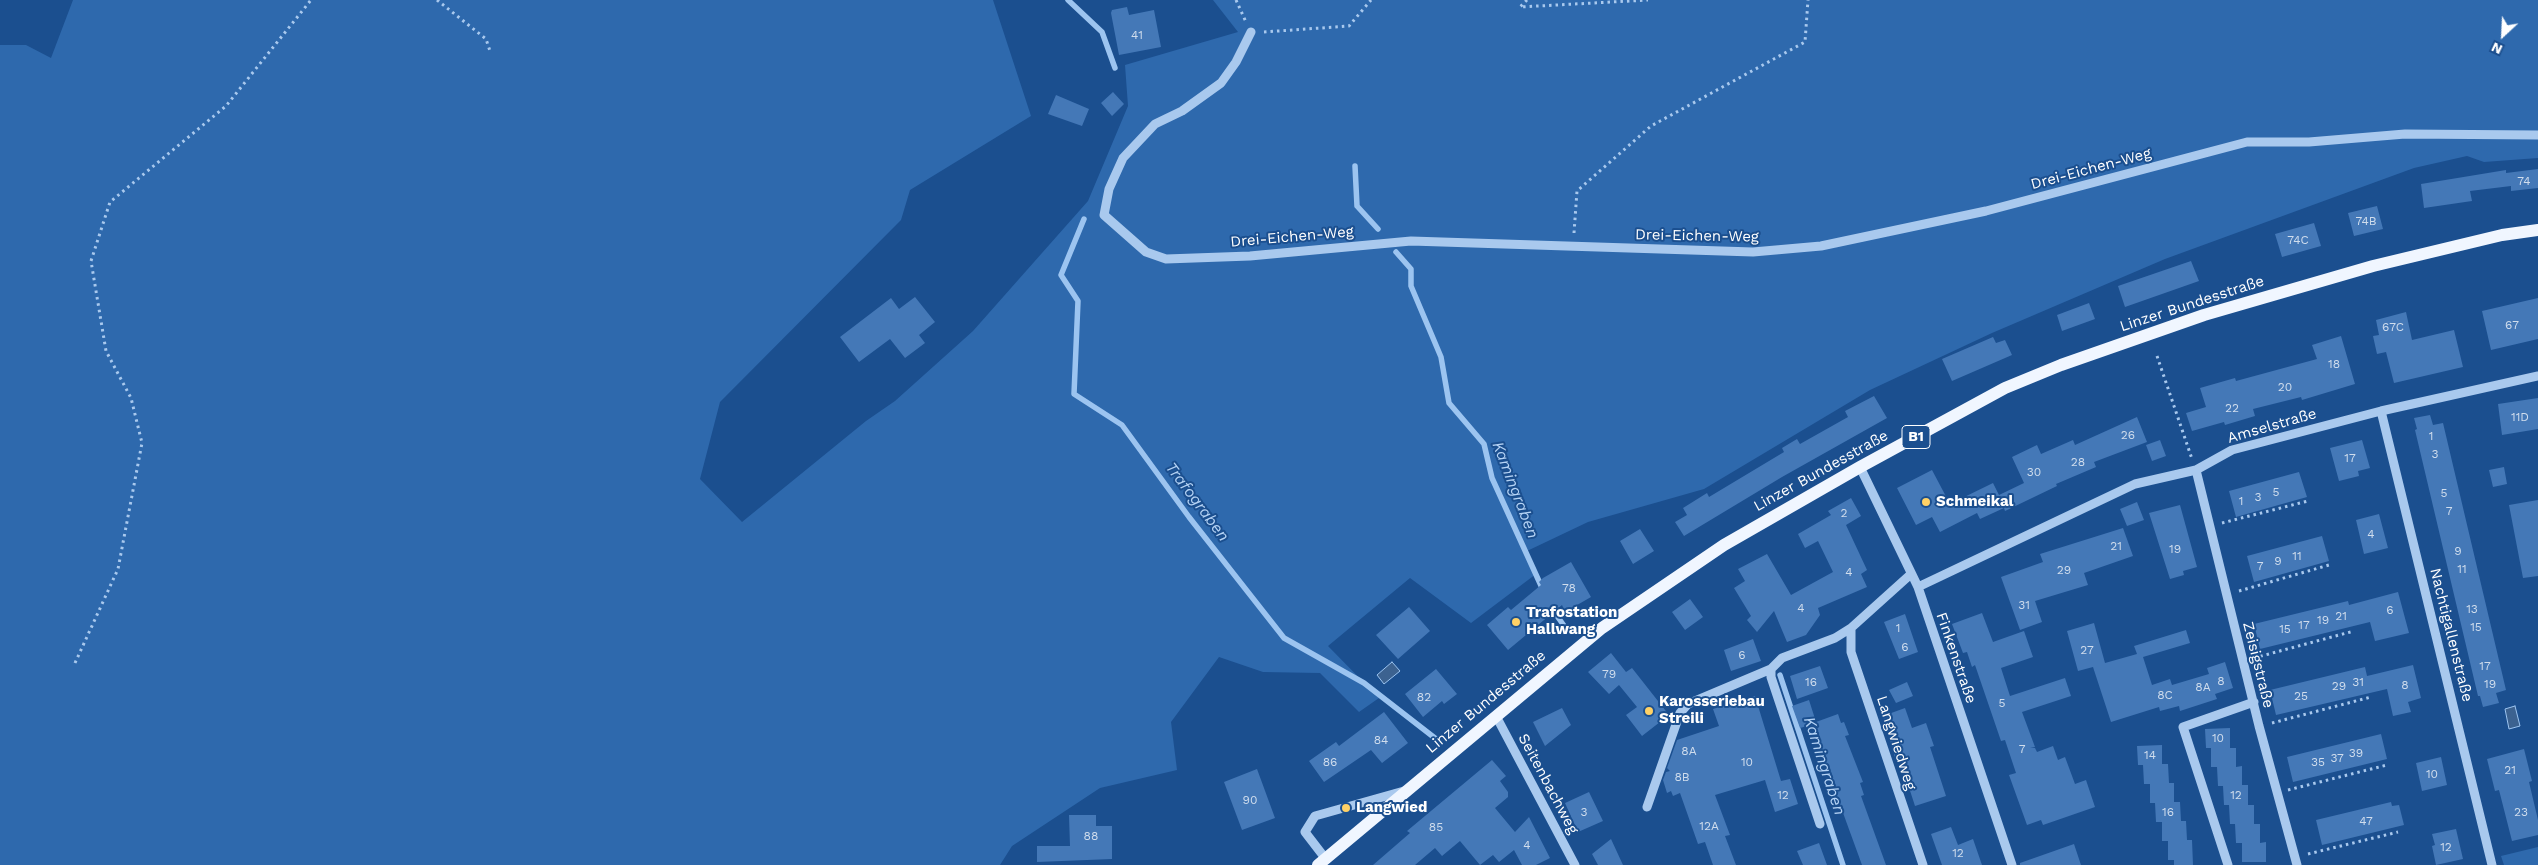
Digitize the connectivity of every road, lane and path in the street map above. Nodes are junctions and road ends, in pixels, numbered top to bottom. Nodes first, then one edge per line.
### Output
1 (310, 0) edge
2 (437, 0) edge
3 (1236, 0) edge
4 (1371, 0) edge
5 (1527, 0) edge
6 (1648, 0) edge
7 (1808, 0) edge
8 (1251, 32) junction
9 (490, 51) dead end
10 (2538, 135) edge
11 (2538, 230) edge
12 (1572, 246) junction
13 (2157, 356) dead end
14 (2538, 376) edge
15 (2381, 411) junction
16 (1860, 467) junction
17 (2196, 470) junction
18 (2308, 501) dead end
19 (2210, 527) junction
20 (2329, 565) dead end
21 (1911, 574) junction
22 (1918, 588) junction
23 (2226, 594) junction
24 (1851, 628) junction
25 (2354, 631) dead end
26 (2244, 660) junction
27 (75, 663) dead end
28 (1771, 669) junction
29 (2371, 697) dead end
30 (2254, 702) junction
31 (1496, 716) junction
32 (2259, 726) junction
33 (2387, 765) dead end
34 (1406, 790) junction
35 (2278, 793) junction
36 (1647, 807) dead end
37 (1820, 824) dead end
38 (2398, 832) dead end
39 (1322, 862) edge
40 (2294, 863) edge
41 (1574, 865) edge
42 (1923, 865) edge
43 (2012, 865) edge
44 (2228, 865) edge
45 (2492, 865) edge

1 - 27 path
2 - 9 path
3 - 8 path
4 - 8 path
5 - 6 path
7 - 12 path
8 - 12 street, Drei-Eichen-Weg
10 - 12 street, Drei-Eichen-Weg
11 - 16 main road, Linzer Bundesstraße / B1
13 - 17 path
14 - 15 street, Amselstraße
15 - 17 street, Amselstraße
15 - 45 street, Nachtigallenstraße
16 - 21 street, Finkenstraße
16 - 31 main road, Linzer Bundesstraße / B1
17 - 19 street, Zeisigstraße
17 - 22 street, Amselstraße
18 - 19 path
19 - 23 street, Zeisigstraße
20 - 23 path
21 - 22 street, Finkenstraße
21 - 24 street
22 - 43 street, Finkenstraße
23 - 26 street, Zeisigstraße
24 - 28 street
24 - 42 street, Langwiedweg
25 - 26 path
26 - 30 street, Zeisigstraße
28 - 36 street
28 - 37 street
29 - 32 path
30 - 32 street, Zeisigstraße
30 - 44 street
31 - 34 main road, Linzer Bundesstraße / B1
31 - 41 street, Seitenbachweg
32 - 35 street, Zeisigstraße
33 - 35 path
34 - 39 main road, Linzer Bundesstraße / B1
34 - 39 street
35 - 40 street, Zeisigstraße
38 - 40 path

